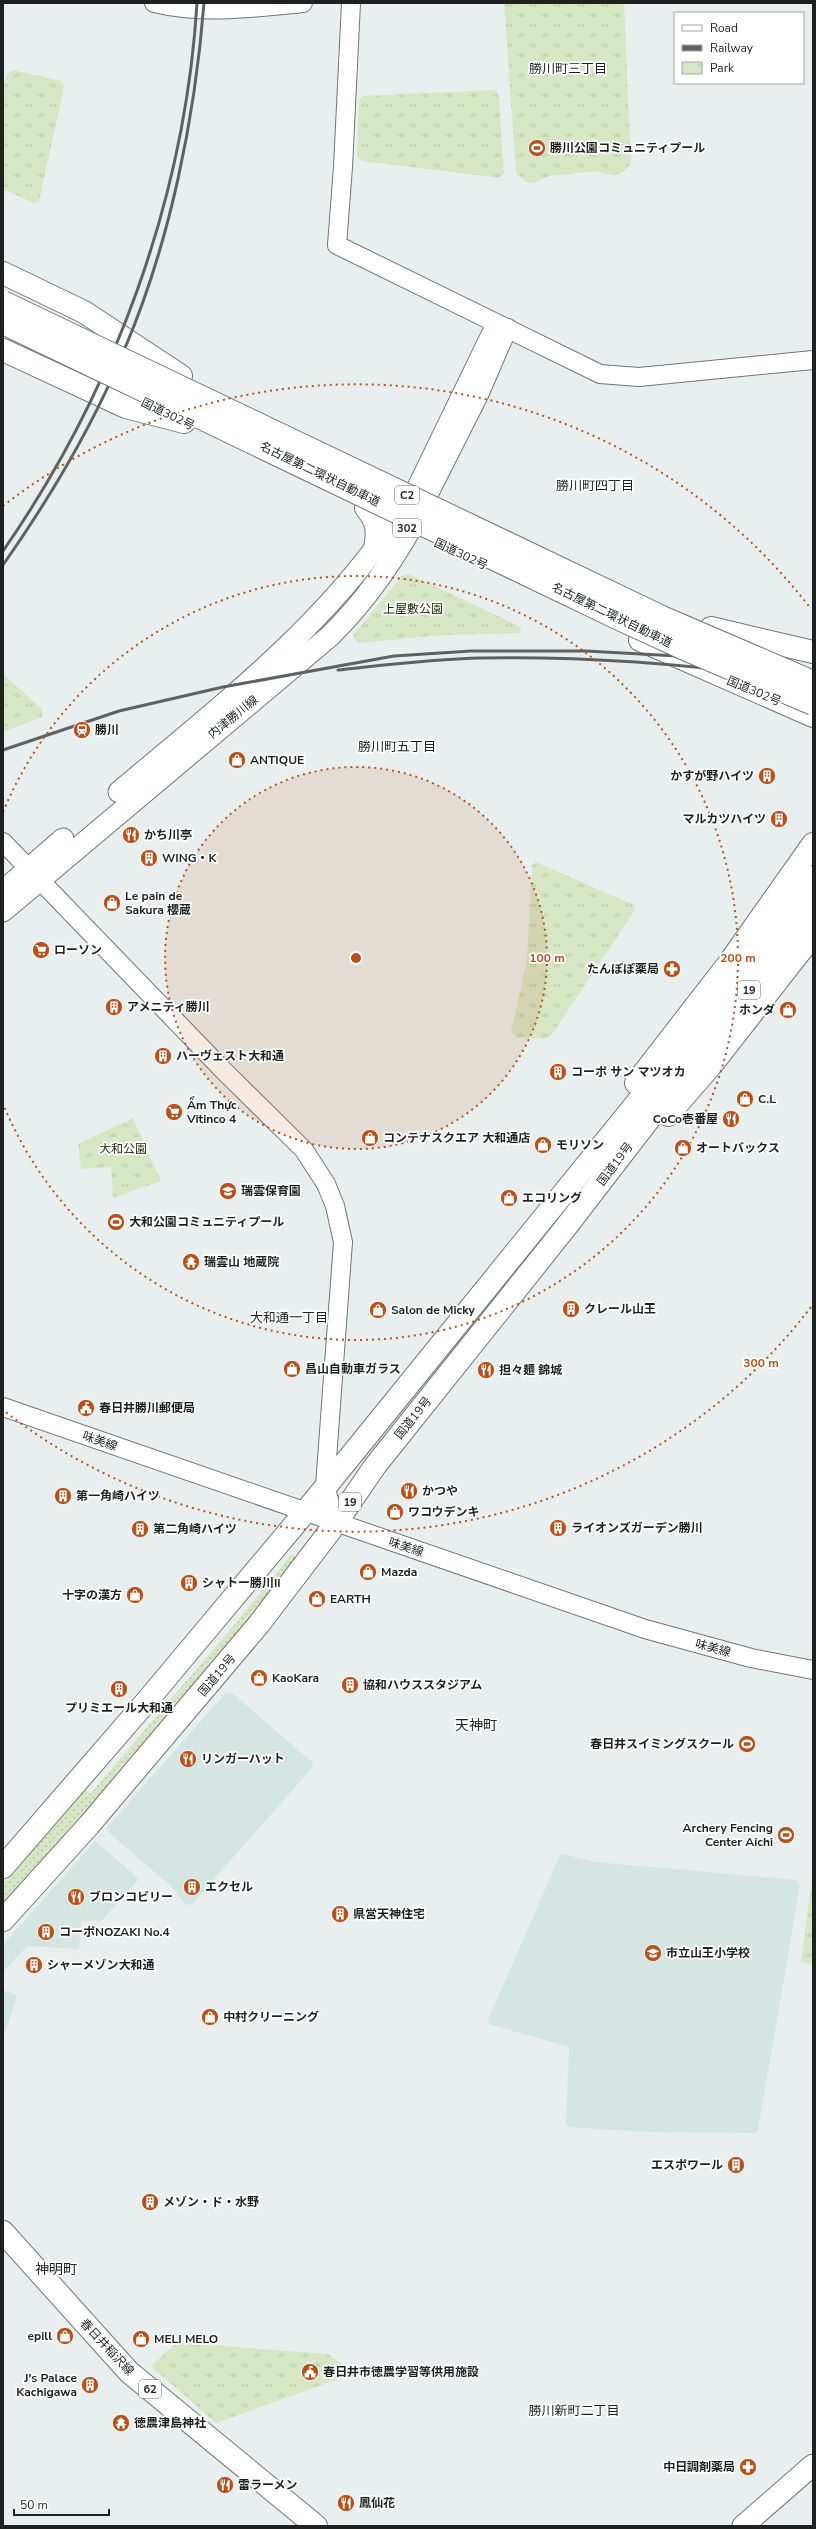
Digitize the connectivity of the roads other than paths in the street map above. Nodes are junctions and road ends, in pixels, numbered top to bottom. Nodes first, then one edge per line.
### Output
1 (154, 3) edge
2 (303, 3) edge
3 (351, 3) edge
4 (3, 273) edge
5 (3, 291) edge
6 (3, 302) edge
7 (3, 323) edge
8 (502, 326) junction
9 (3, 334) edge
10 (3, 350) edge
11 (813, 360) edge
12 (181, 376) junction
13 (184, 422) junction
14 (423, 491) junction
15 (366, 508) junction
16 (403, 526) junction
17 (375, 549) junction
18 (711, 628) junction
19 (813, 652) edge
20 (781, 659) junction
21 (813, 672) edge
22 (813, 682) edge
23 (813, 691) edge
24 (813, 704) edge
25 (813, 716) edge
26 (3, 842) edge
27 (813, 844) edge
28 (35, 874) junction
29 (813, 877) edge
30 (3, 891) edge
31 (813, 906) edge
32 (3, 911) edge
33 (813, 935) edge
34 (545, 1214) junction
35 (566, 1227) junction
36 (3, 1407) edge
37 (325, 1486) junction
38 (306, 1511) junction
39 (336, 1523) junction
40 (813, 1670) edge
41 (3, 1866) edge
42 (3, 1920) edge
43 (3, 2232) edge
44 (813, 2465) edge
45 (316, 2526) edge
46 (743, 2526) edge

1 - 2 street
3 - 8 street
4 - 12 main road
5 - 12 main road
6 - 22 main road, 名古屋第二環状自動車道 / C2, bridge
7 - 24 main road, 名古屋第二環状自動車道 / C2, bridge
8 - 11 street
8 - 14 street
9 - 13 main road, 国道302号 / 302
10 - 13 main road
12 - 14 main road
13 - 15 main road, 国道302号 / 302
14 - 16 main road, 内津勝川線
14 - 18 main road
15 - 16 main road, 国道302号 / 302
15 - 17 main road
16 - 17 main road, 内津勝川線
16 - 25 main road, 国道302号 / 302
16 - 28 main road, 内津勝川線
17 - 28 main road, 内津勝川線
18 - 19 main road
18 - 20 main road
20 - 21 main road
20 - 23 main road
26 - 28 street
27 - 34 main road
28 - 30 main road, 内津勝川線
28 - 32 main road, 内津勝川線
28 - 37 street
29 - 34 main road, 国道19号 / 19
31 - 35 main road, 国道19号 / 19
33 - 35 main road
34 - 37 main road, 国道19号 / 19
35 - 39 main road, 国道19号 / 19
36 - 38 street, 味美線
37 - 38 main road, 国道19号 / 19
37 - 39 street
38 - 39 street, 味美線
38 - 41 main road, 国道19号 / 19
39 - 40 street, 味美線
39 - 42 main road, 国道19号 / 19
43 - 45 main road, 春日井稲沢線 / 62
44 - 46 main road

